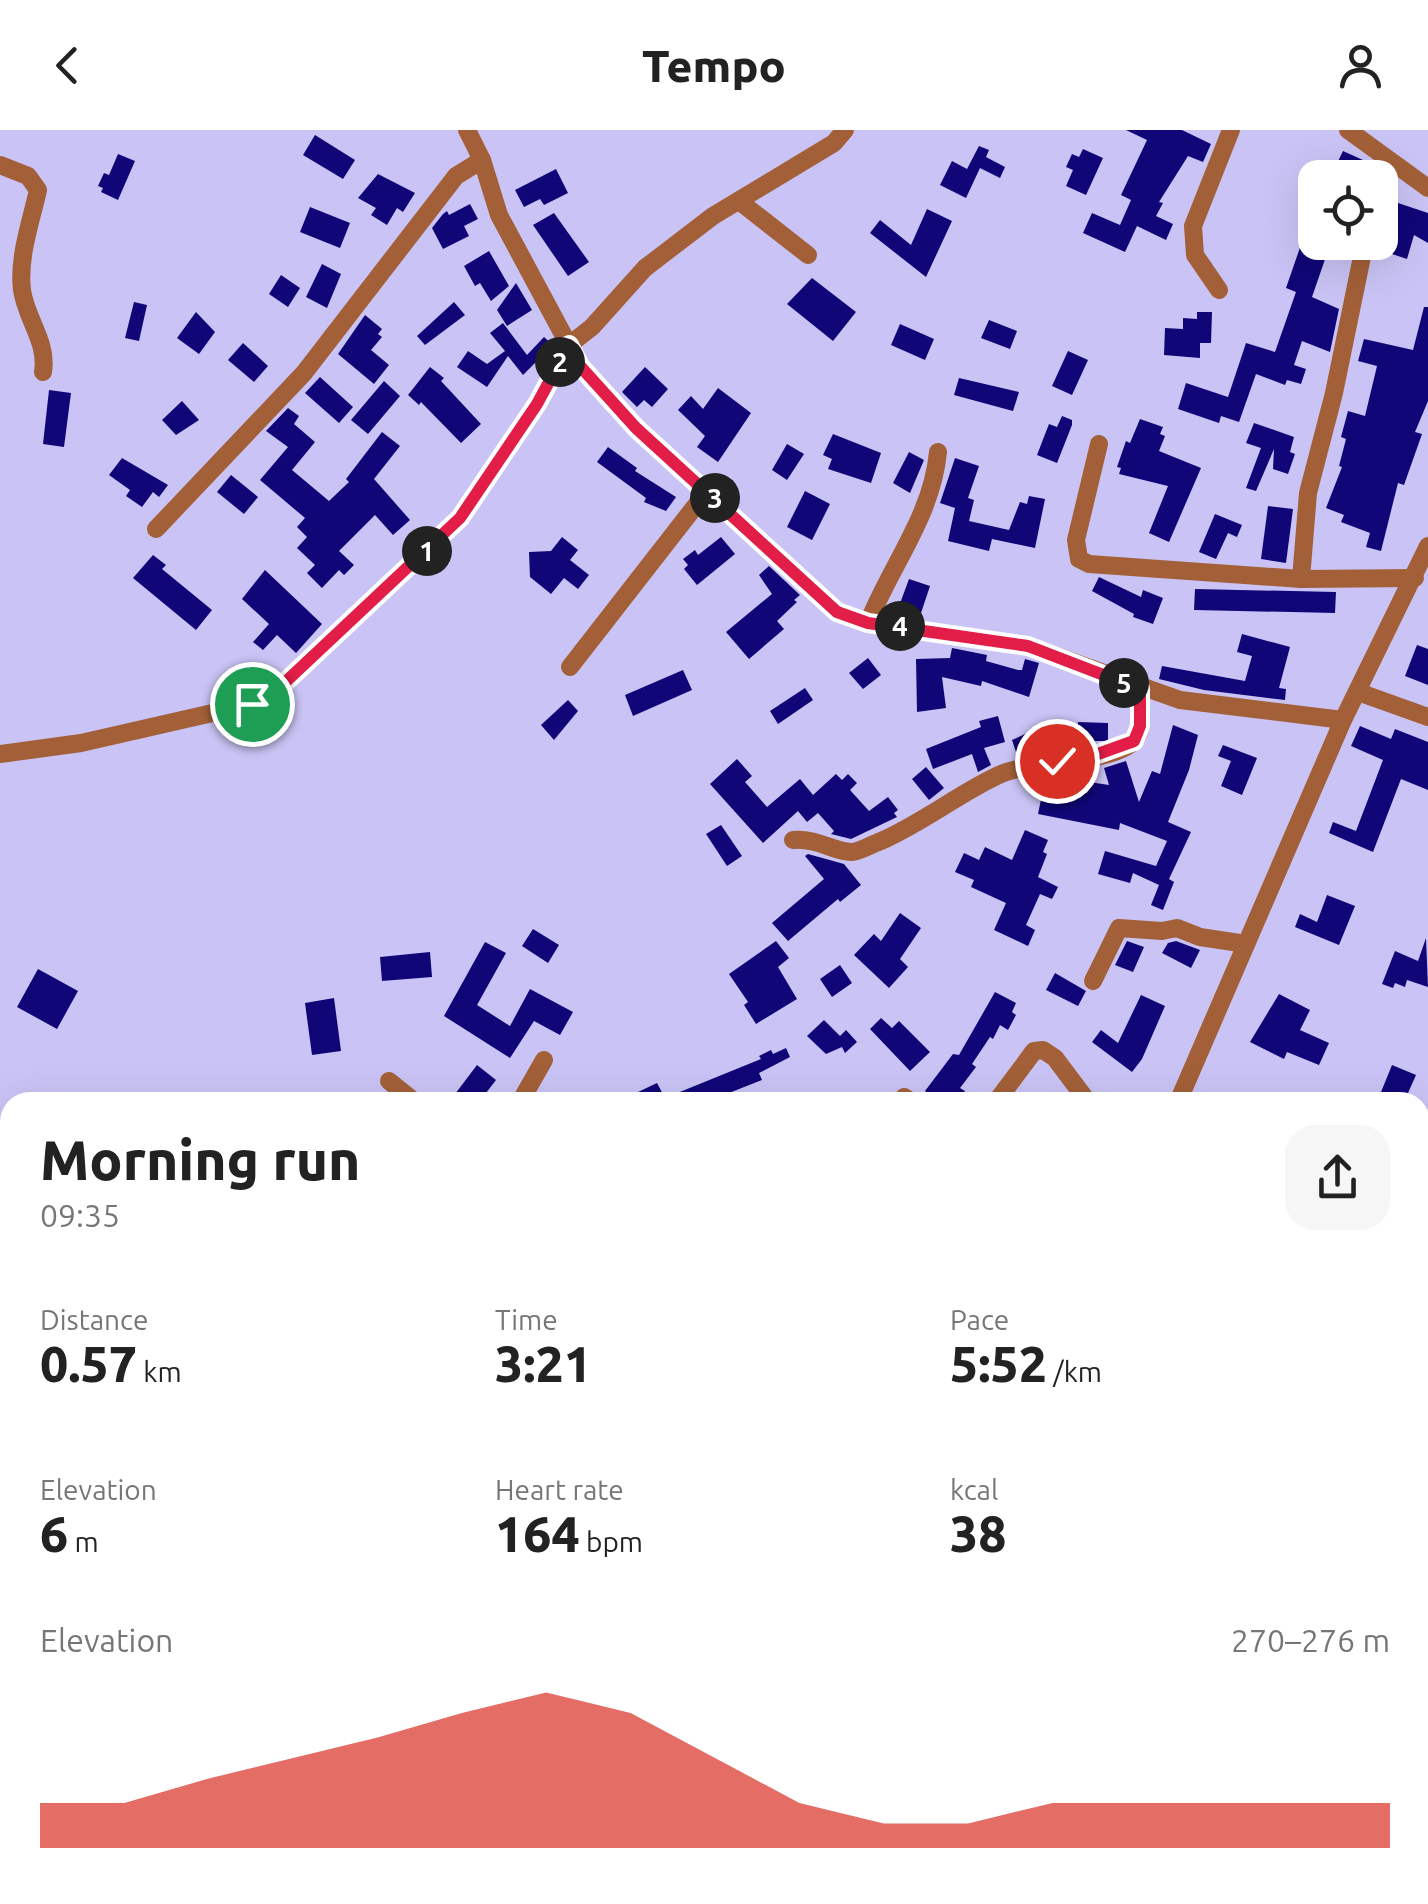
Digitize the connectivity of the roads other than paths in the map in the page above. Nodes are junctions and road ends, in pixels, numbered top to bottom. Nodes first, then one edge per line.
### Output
1 (467, 130) edge
2 (846, 130) edge
3 (1231, 130) edge
4 (1348, 130) edge
5 (482, 160) junction
6 (1387, 160) edge
7 (0, 165) edge
8 (1398, 168) edge
9 (1428, 188) edge
10 (739, 201) junction
11 (808, 254) dead end
12 (1361, 260) edge
13 (1219, 290) dead end
14 (569, 345) junction
15 (44, 372) dead end
16 (1099, 444) dead end
17 (938, 452) dead end
18 (707, 491) junction
19 (156, 529) dead end
20 (1428, 546) edge
21 (1301, 578) junction
22 (1415, 578) junction
23 (868, 623) junction
24 (570, 667) dead end
25 (1140, 689) junction
26 (1358, 692) junction
27 (1428, 718) edge
28 (1343, 720) junction
29 (0, 754) edge
30 (793, 840) dead end
31 (1246, 944) junction
32 (1093, 981) dead end
33 (544, 1060) dead end
34 (390, 1081) dead end
35 (403, 1092) edge
36 (526, 1092) edge
37 (1003, 1092) edge
38 (1080, 1092) edge
39 (1182, 1092) edge

1 - 5 street
2 - 10 street
3 - 13 street
4 - 6 street
5 - 14 street
5 - 19 street
7 - 15 street
8 - 9 street
10 - 11 street
10 - 14 street
12 - 21 street
14 - 18 street
14 - 29 street
16 - 21 street
17 - 23 street
18 - 23 street
18 - 24 street
20 - 22 street
21 - 22 street
22 - 26 street
23 - 25 street
25 - 28 street
25 - 30 street
26 - 27 street
26 - 28 street
28 - 31 street
31 - 32 street
31 - 39 street
33 - 36 street
34 - 35 street
37 - 38 street

